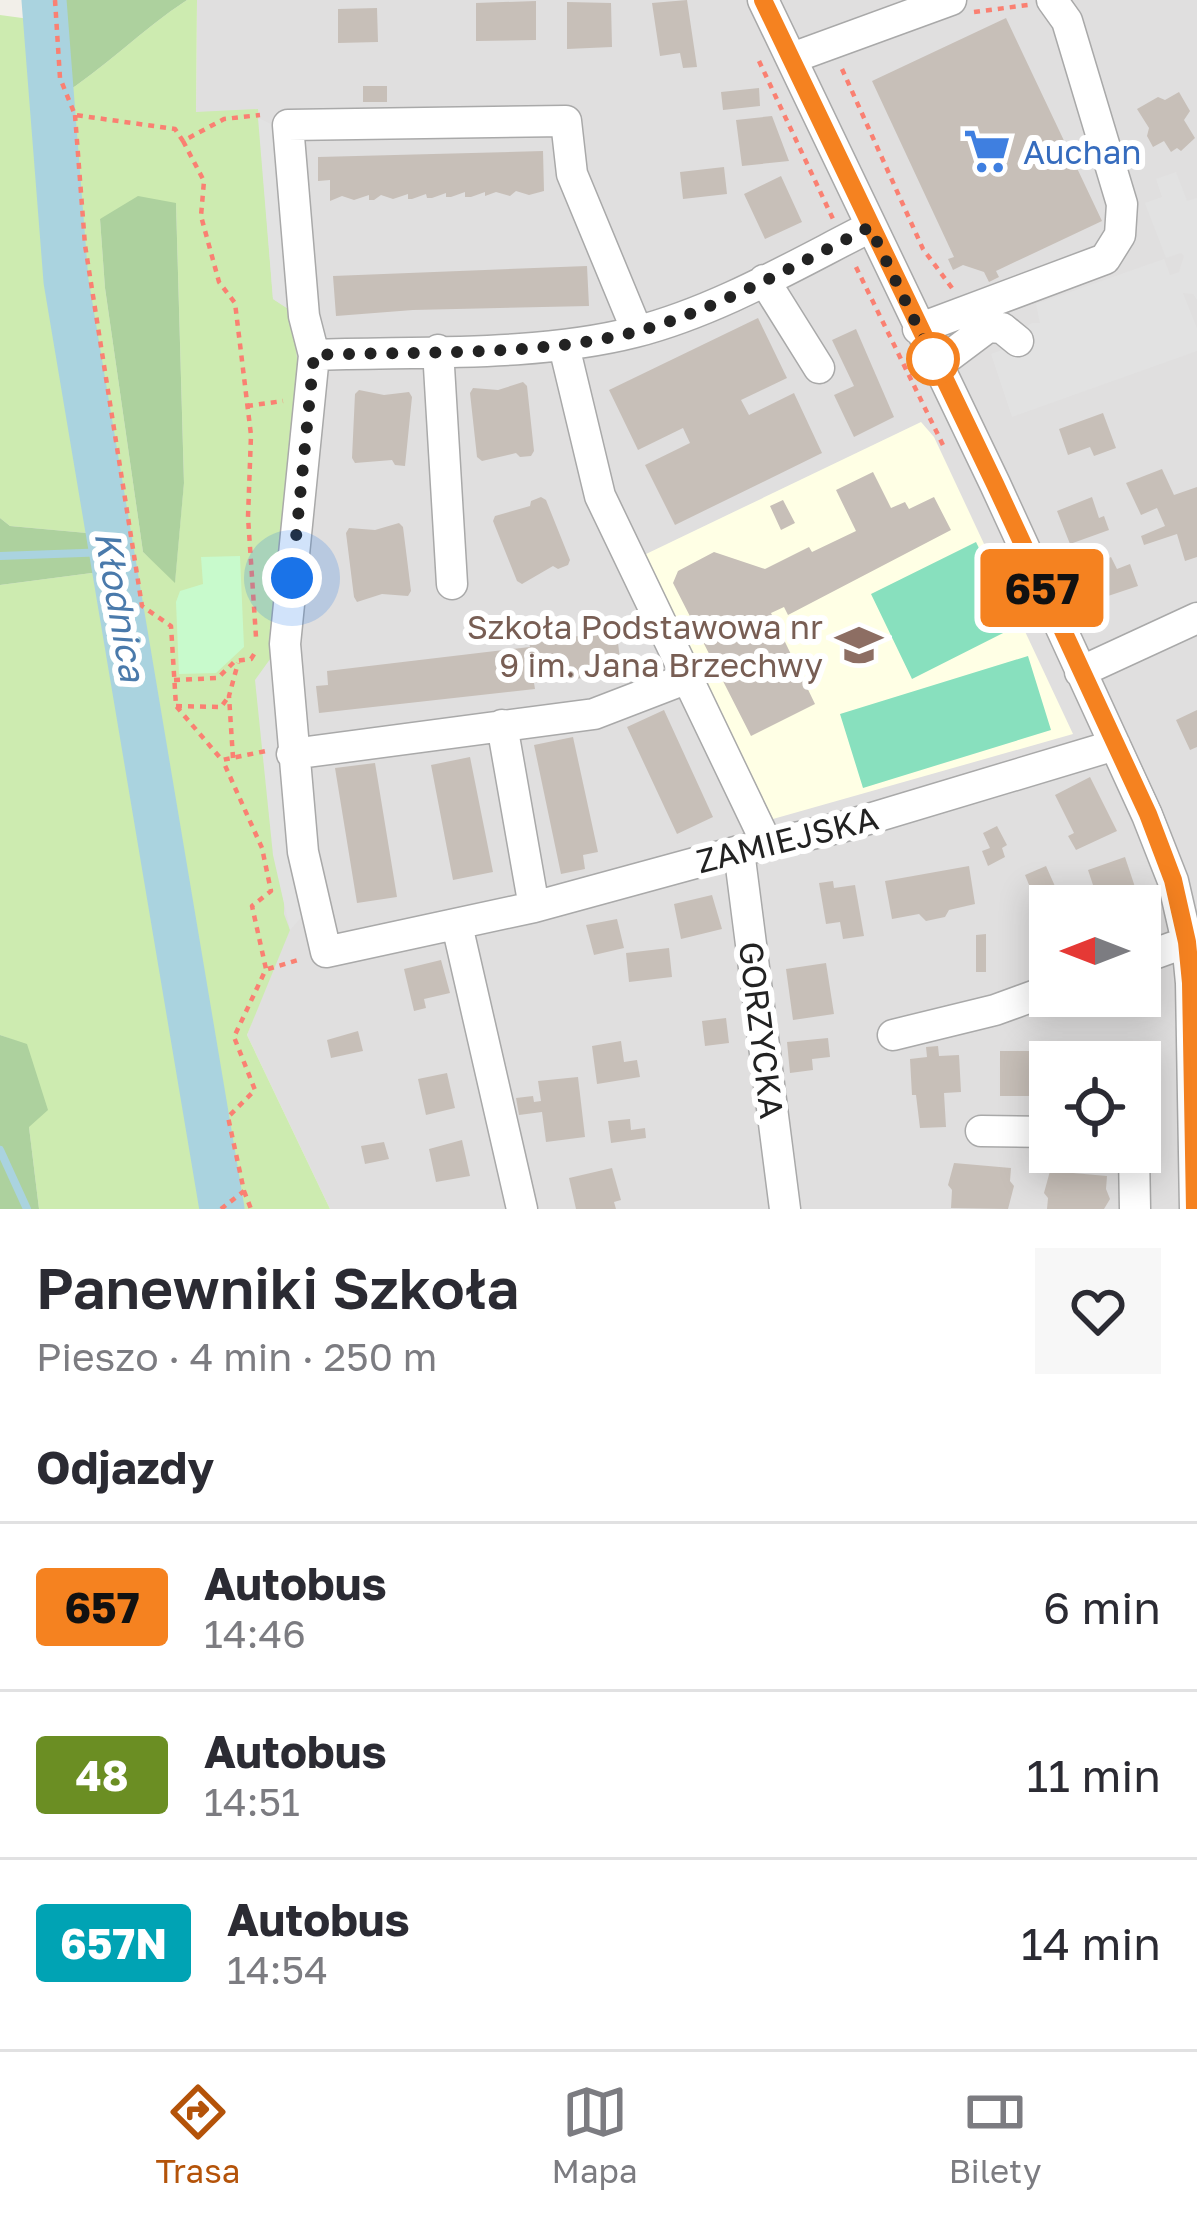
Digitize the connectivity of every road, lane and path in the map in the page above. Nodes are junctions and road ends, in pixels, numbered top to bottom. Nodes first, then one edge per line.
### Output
1 (55, 0) edge
2 (763, 0) edge
3 (1044, 3) edge
4 (956, 7) edge
5 (751, 43) dead end
6 (792, 58) junction
7 (75, 116) junction
8 (288, 125) junction
9 (183, 141) junction
10 (857, 233) junction
11 (764, 280) junction
12 (1003, 298) junction
13 (919, 329) junction
14 (637, 331) junction
15 (564, 346) junction
16 (439, 350) junction
17 (314, 355) junction
18 (936, 366) junction
19 (820, 368) dead end
20 (947, 454) dead end
21 (452, 584) dead end
22 (1197, 618) edge
23 (238, 661) junction
24 (1081, 672) junction
25 (685, 679) junction
26 (174, 680) junction
27 (229, 696) junction
28 (176, 706) junction
29 (502, 725) junction
30 (1115, 745) junction
31 (292, 751) junction
32 (233, 758) junction
33 (222, 760) junction
34 (753, 847) junction
35 (534, 907) junction
36 (457, 925) junction
37 (1187, 942) junction
38 (1161, 951) edge
39 (326, 952) junction
40 (266, 969) junction
41 (1029, 998) edge
42 (893, 1035) dead end
43 (981, 1131) dead end
44 (1029, 1132) edge
45 (1134, 1173) edge
46 (244, 1191) junction
47 (224, 1208) edge
48 (251, 1209) edge
49 (522, 1209) edge
50 (784, 1209) edge
51 (1135, 1209) edge
52 (1195, 1209) edge

1 - 7 path
2 - 6 street
3 - 4 path
3 - 12 street
4 - 6 street
5 - 10 path
6 - 10 street
7 - 9 path
7 - 26 path
8 - 9 path
8 - 14 street
8 - 17 street
9 - 23 path
10 - 11 street
10 - 13 street
10 - 20 path
11 - 14 street
11 - 19 street
12 - 13 street
12 - 18 street
13 - 18 street
14 - 15 street
15 - 16 street
15 - 25 street, GORZYCKA
16 - 17 street
16 - 21 street
17 - 31 street
18 - 24 street
22 - 24 street
23 - 26 path
23 - 27 path
24 - 30 street
25 - 29 street
25 - 34 street, GORZYCKA
26 - 28 path
27 - 28 path
27 - 32 path
28 - 33 path
29 - 31 street
29 - 35 street
30 - 34 street, ZAMIEJSKA
30 - 37 street
31 - 32 path
31 - 39 street
32 - 33 path
33 - 40 path
34 - 35 street, ZAMIEJSKA
34 - 50 street, GORZYCKA
35 - 36 street, ZAMIEJSKA
36 - 39 street, ZAMIEJSKA
36 - 49 street
37 - 38 street
37 - 52 street
39 - 40 path
40 - 46 path
41 - 42 street
43 - 44 street
45 - 51 street
46 - 47 path
46 - 48 path

